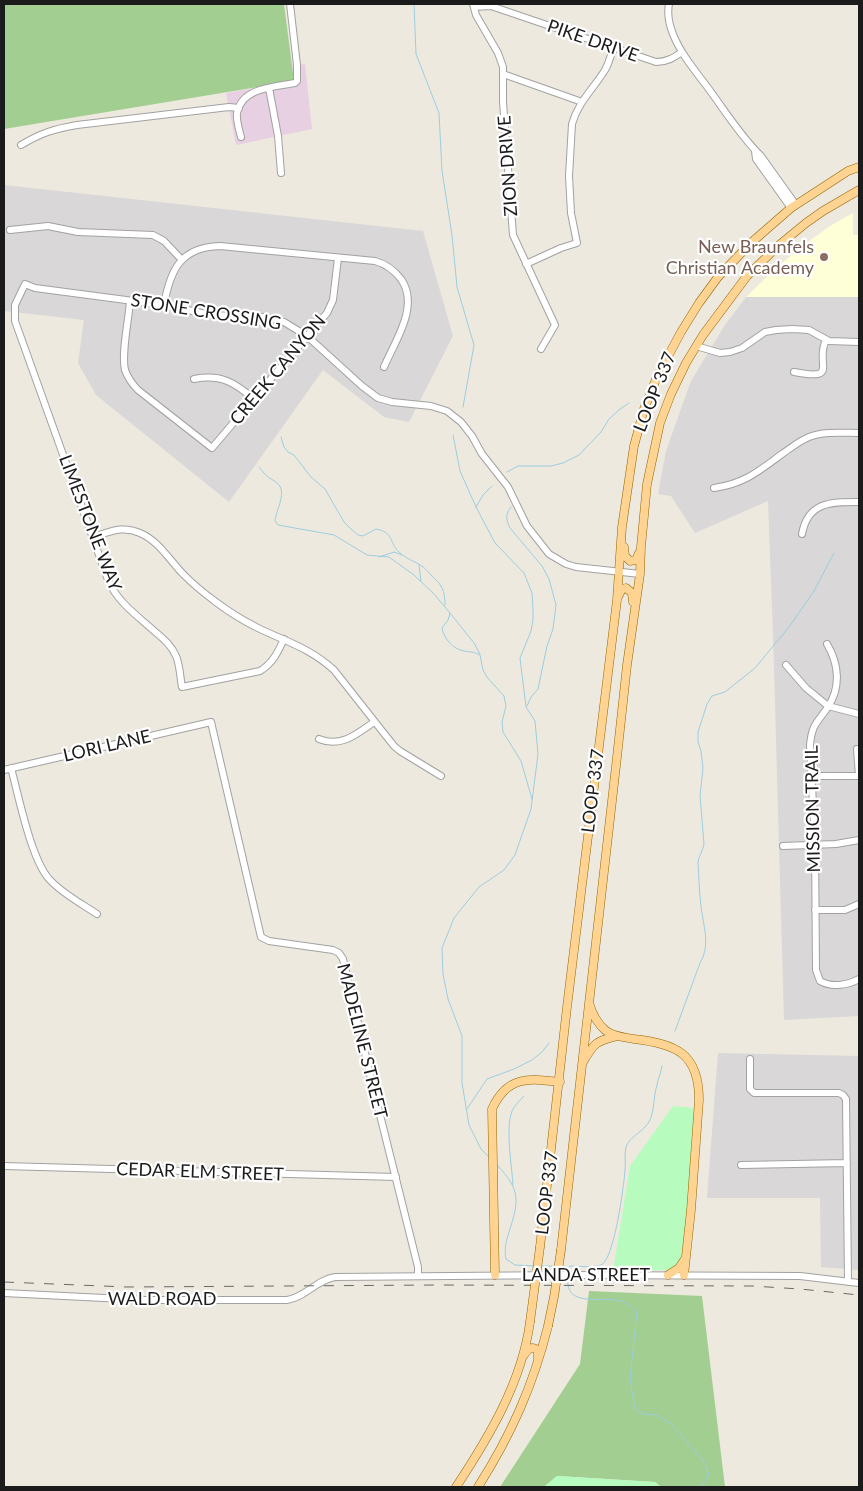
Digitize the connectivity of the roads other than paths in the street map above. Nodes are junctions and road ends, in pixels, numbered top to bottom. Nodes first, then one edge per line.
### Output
1 (290, 4) edge
2 (669, 4) edge
3 (473, 6) edge
4 (613, 48) junction
5 (682, 52) junction
6 (503, 74) junction
7 (269, 88) junction
8 (582, 102) junction
9 (239, 108) junction
10 (241, 137) dead end
11 (21, 145) dead end
12 (859, 167) edge
13 (281, 173) dead end
14 (859, 185) edge
15 (859, 190) edge
16 (794, 206) junction
17 (10, 230) dead end
18 (778, 246) junction
19 (338, 258) junction
20 (182, 260) junction
21 (526, 264) junction
22 (26, 284) joint
23 (130, 301) junction
24 (164, 305) junction
25 (307, 336) junction
26 (826, 340) junction
27 (859, 342) edge
28 (696, 346) junction
29 (541, 349) dead end
30 (384, 367) dead end
31 (794, 372) dead end
32 (194, 379) dead end
33 (254, 399) junction
34 (859, 433) edge
35 (714, 488) dead end
36 (859, 502) edge
37 (622, 527) junction
38 (802, 534) dead end
39 (93, 537) junction
40 (641, 547) junction
41 (619, 572) junction
42 (640, 574) junction
43 (616, 600) junction
44 (633, 614) junction
45 (284, 639) junction
46 (828, 644) dead end
47 (786, 665) dead end
48 (828, 706) junction
49 (859, 714) edge
50 (211, 722) joint
51 (374, 722) junction
52 (319, 739) dead end
53 (857, 749) dead end
54 (11, 768) junction
55 (4, 770) edge
56 (441, 776) dead end
57 (812, 776) junction
58 (859, 840) edge
59 (815, 845) junction
60 (783, 846) dead end
61 (859, 904) edge
62 (815, 910) junction
63 (97, 914) dead end
64 (859, 980) edge
65 (589, 1002) junction
66 (617, 1036) junction
67 (750, 1059) dead end
68 (582, 1065) junction
69 (560, 1082) junction
70 (847, 1163) junction
71 (741, 1164) dead end
72 (4, 1166) edge
73 (396, 1177) junction
74 (686, 1255) junction
75 (495, 1275) junction
76 (668, 1275) junction
77 (684, 1275) junction
78 (418, 1276) junction
79 (848, 1282) junction
80 (859, 1283) edge
81 (315, 1285) joint
82 (4, 1293) edge
83 (522, 1358) junction
84 (538, 1366) junction
85 (456, 1487) edge
86 (478, 1487) edge

1 - 7 street
2 - 5 street
3 - 4 street, PIKE DRIVE
3 - 6 street, ZION DRIVE
4 - 5 street, PIKE DRIVE
4 - 8 street
5 - 16 street
6 - 8 street
6 - 21 street, ZION DRIVE
7 - 9 street
7 - 13 street
8 - 21 street
9 - 10 street
9 - 11 street
12 - 16 main road, LOOP 337
14 - 18 main road
15 - 18 main road, LOOP 337
16 - 37 main road, LOOP 337
17 - 20 street
18 - 28 main road, LOOP 337
19 - 20 street
19 - 25 street, CREEK CANYON
19 - 30 street
20 - 24 street
21 - 29 street, ZION DRIVE
22 - 23 street, STONE CROSSING
22 - 39 street, LIMESTONE WAY
23 - 24 street, STONE CROSSING
23 - 33 street, CREEK CANYON
24 - 25 street, STONE CROSSING
25 - 33 street, CREEK CANYON
25 - 41 street, STONE CROSSING
26 - 27 street
26 - 28 street
26 - 31 street
28 - 40 main road, LOOP 337
32 - 33 street
34 - 35 street
36 - 38 street
37 - 40 main road
37 - 41 main road, LOOP 337
39 - 45 street
39 - 45 street, LIMESTONE WAY
40 - 42 main road, LOOP 337
41 - 42 street, STONE CROSSING
41 - 43 main road, LOOP 337
42 - 44 main road, LOOP 337
43 - 44 main road
43 - 69 main road, LOOP 337
44 - 65 main road, LOOP 337
45 - 51 street
46 - 48 street, MISSION TRAIL
47 - 48 street
48 - 49 street
48 - 57 street, MISSION TRAIL
50 - 54 street, LORI LANE
50 - 73 street, MADELINE STREET
51 - 52 street
51 - 56 street
53 - 57 street
54 - 55 street, LORI LANE
54 - 63 street
57 - 59 street, MISSION TRAIL
58 - 59 street
59 - 60 street
59 - 62 street, MISSION TRAIL
61 - 62 street
62 - 64 street, MISSION TRAIL
65 - 66 main road
65 - 68 main road, LOOP 337
66 - 68 main road
66 - 74 main road
67 - 70 street
68 - 84 main road, LOOP 337, bridge
69 - 75 main road
69 - 83 main road, LOOP 337, bridge
70 - 71 street
70 - 79 street
72 - 73 street, CEDAR ELM STREET
73 - 78 street, MADELINE STREET
74 - 76 main road
74 - 77 main road
75 - 76 street, LANDA STREET
75 - 78 street, LANDA STREET
76 - 77 street, LANDA STREET
77 - 79 street, LANDA STREET
78 - 81 street, LANDA STREET
79 - 80 street, LANDA STREET
81 - 82 street, WALD ROAD
83 - 84 main road
83 - 85 main road, LOOP 337
84 - 86 main road, LOOP 337

